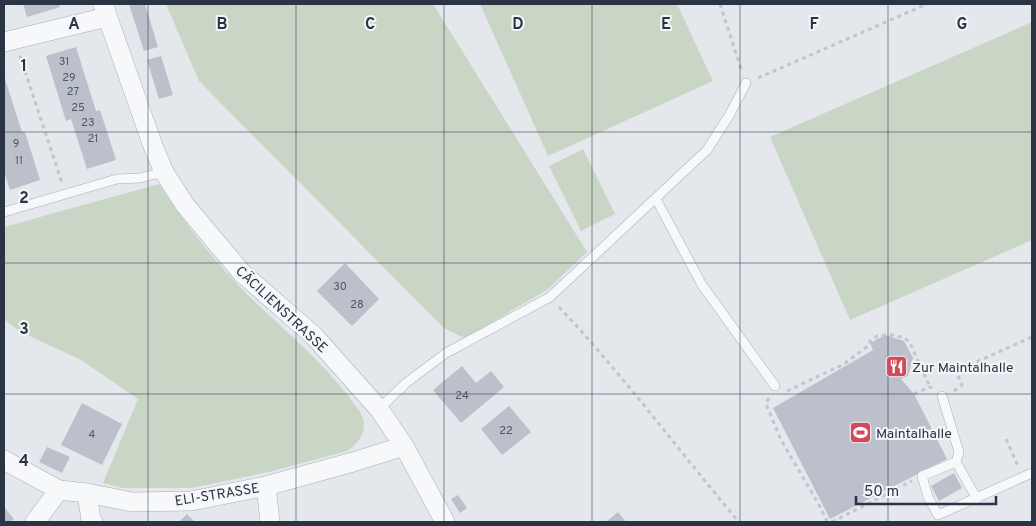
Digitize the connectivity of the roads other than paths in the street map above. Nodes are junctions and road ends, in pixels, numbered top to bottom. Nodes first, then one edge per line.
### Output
1 (105, 10) edge
2 (9, 41) edge
3 (746, 84) road end
4 (164, 172) junction
5 (656, 199) junction
6 (4, 212) edge
7 (775, 386) road end
8 (942, 396) dead end
9 (378, 408) junction
10 (404, 446) junction
11 (4, 460) edge
12 (956, 462) junction
13 (1028, 475) edge
14 (266, 486) junction
15 (59, 490) junction
16 (87, 493) junction
17 (977, 499) junction
18 (35, 522) edge
19 (93, 522) edge
20 (270, 522) edge
21 (446, 522) edge

1 - 2 street
1 - 4 street, CÄCILIENSTRASSE
3 - 5 lane
4 - 6 lane
4 - 9 street, CÄCILIENSTRASSE
5 - 7 lane
5 - 9 lane
8 - 12 lane
9 - 10 street, CÄCILIENSTRASSE
10 - 14 street, ELI-STRASSE
10 - 21 street, CÄCILIENSTRASSE
11 - 15 street, ELI-STRASSE
12 - 17 lane
12 - 17 lane
13 - 17 lane
14 - 16 street, ELI-STRASSE
14 - 20 street
15 - 16 street, ELI-STRASSE
15 - 18 street
16 - 19 street

